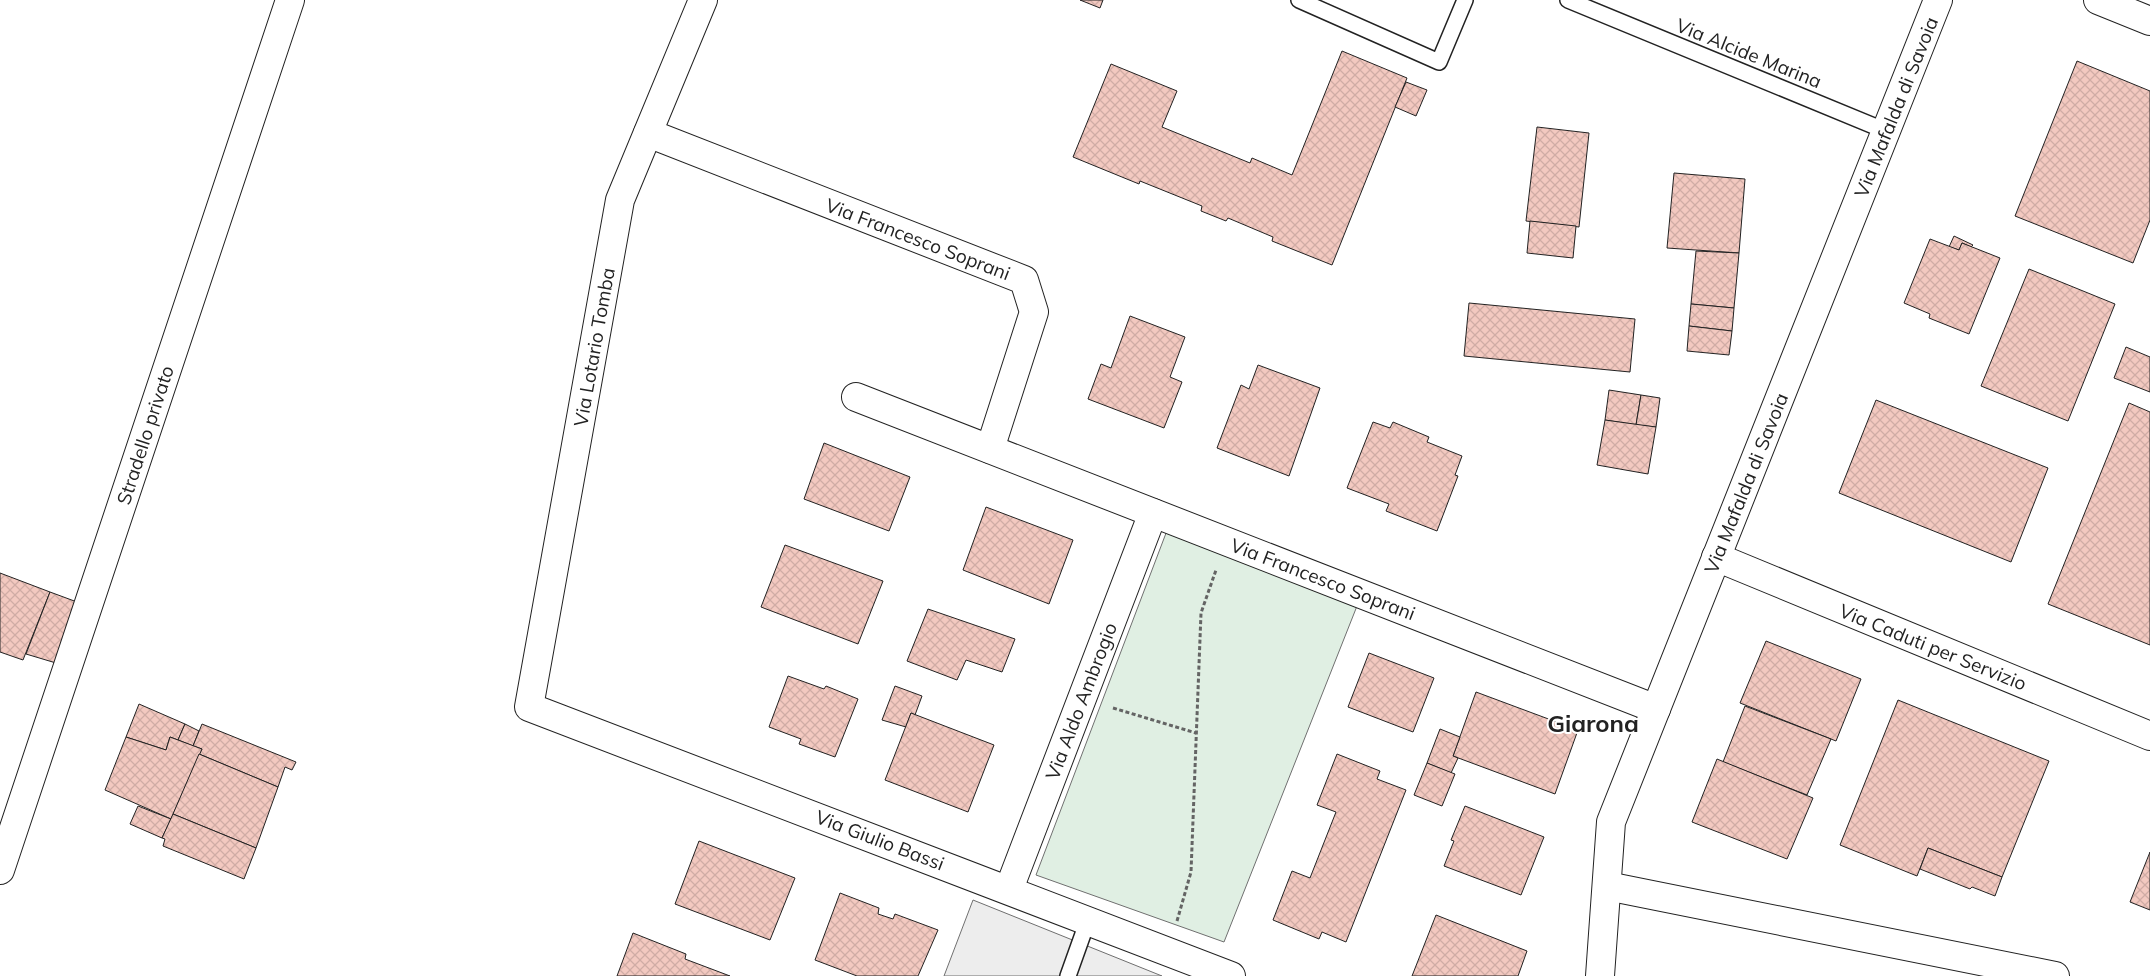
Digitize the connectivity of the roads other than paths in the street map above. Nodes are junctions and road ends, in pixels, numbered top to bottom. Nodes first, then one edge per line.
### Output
1 (290, 0) edge
2 (703, 0) edge
3 (1299, 0) edge
4 (1465, 0) edge
5 (1568, 0) edge
6 (1938, 0) edge
7 (2098, 0) edge
8 (2150, 21) edge
9 (1886, 131) junction
10 (648, 133) junction
11 (856, 397) dead end
12 (990, 449) junction
13 (1153, 513) junction
14 (1716, 557) junction
15 (529, 706) joint
16 (1656, 709) junction
17 (2150, 736) edge
18 (0, 870) edge
19 (1607, 886) junction
20 (1009, 890) junction
21 (1088, 920) junction
22 (1068, 976) edge
23 (1231, 976) edge
24 (1600, 976) edge
25 (2055, 976) edge

1 - 18 street, Stradello privato
2 - 10 street, Via Lotario Tomba
3 - 4 lane
5 - 9 lane, Via Alcide Marina
6 - 9 street, Via Mafalda di Savoia
7 - 8 street
9 - 14 street, Via Mafalda di Savoia
10 - 12 street, Via Francesco Soprani
10 - 15 street, Via Lotario Tomba
11 - 12 street, Via Francesco Soprani
12 - 13 street, Via Francesco Soprani
13 - 16 street, Via Francesco Soprani
13 - 20 street, Via Aldo Ambrogio
14 - 16 street, Via Mafalda di Savoia
14 - 17 street, Via Caduti per Servizio
15 - 20 street, Via Giulio Bassi
16 - 19 street, Via Mafalda di Savoia
19 - 24 street, Via Mafalda di Savoia
19 - 25 street
20 - 21 street, Via Giulio Bassi
21 - 22 lane
21 - 23 street, Via Giulio Bassi

